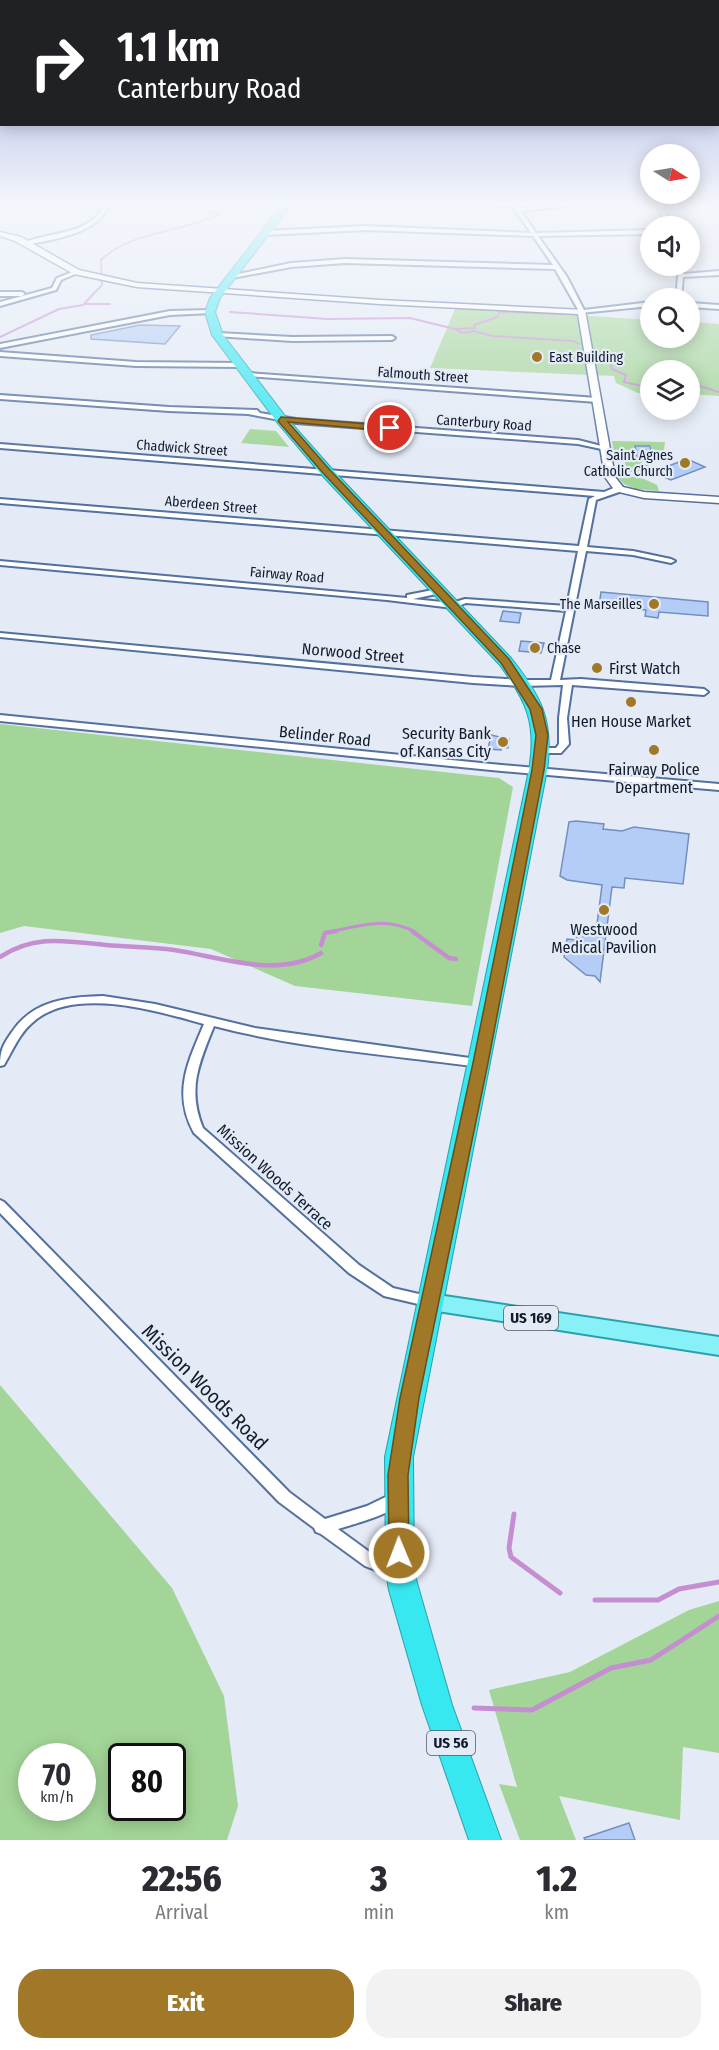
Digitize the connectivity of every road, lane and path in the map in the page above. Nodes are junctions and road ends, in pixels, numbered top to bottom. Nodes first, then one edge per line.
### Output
1 (51, 290) edge
2 (208, 290) edge
3 (571, 290) edge
4 (220, 291) junction
5 (3, 294) edge
6 (37, 294) junction
7 (2, 304) edge
8 (640, 305) edge
9 (700, 306) edge
10 (719, 307) edge
11 (210, 312) junction
12 (582, 312) junction
13 (218, 335) junction
14 (392, 338) dead end
15 (0, 346) edge
16 (0, 354) edge
17 (240, 365) junction
18 (248, 375) junction
19 (0, 397) edge
20 (597, 400) junction
21 (271, 408) junction
22 (251, 413) junction
23 (281, 419) junction
24 (604, 437) junction
25 (578, 442) junction
26 (0, 446) edge
27 (606, 448) junction
28 (316, 460) junction
29 (294, 469) junction
30 (326, 471) junction
31 (362, 474) junction
32 (336, 483) junction
33 (619, 489) junction
34 (603, 494) junction
35 (719, 500) edge
36 (0, 501) edge
37 (379, 528) junction
38 (345, 530) junction
39 (421, 536) junction
40 (396, 546) junction
41 (582, 549) junction
42 (671, 561) dead end
43 (0, 563) edge
44 (438, 591) junction
45 (401, 600) junction
46 (453, 606) junction
47 (570, 609) junction
48 (0, 635) edge
49 (555, 682) junction
50 (568, 682) junction
51 (522, 683) junction
52 (704, 692) dead end
53 (0, 718) edge
54 (541, 750) junction
55 (538, 770) junction
56 (719, 787) edge
57 (211, 1021) junction
58 (0, 1062) edge
59 (480, 1063) junction
60 (0, 1205) edge
61 (431, 1302) junction
62 (719, 1346) edge
63 (398, 1497) junction
64 (321, 1527) junction
65 (400, 1572) junction
66 (485, 1840) edge

1 - 6 street
2 - 4 main road
3 - 12 street
4 - 11 highway
4 - 12 main road
5 - 6 street
5 - 7 street
6 - 7 street
8 - 12 street
9 - 10 street
11 - 13 highway, US 56
11 - 15 street
12 - 20 main road
13 - 14 street
13 - 17 highway, US 56
16 - 17 street
17 - 18 highway, US 56
18 - 20 street, Falmouth Street
18 - 21 highway, US 56
19 - 22 street
20 - 24 main road
21 - 22 street
21 - 23 highway, US 56
22 - 23 street, Canterbury Road
23 - 25 street, Canterbury Road
23 - 28 highway, US 56
24 - 25 street, Canterbury Road
24 - 27 main road
25 - 27 street, Canterbury Road
26 - 29 street, Chadwick Street
27 - 33 main road
28 - 29 street
28 - 30 highway, US 56
29 - 30 street, Chadwick Street
30 - 31 street, Chadwick Street
30 - 32 highway, US 56
31 - 32 street, Chadwick Street
31 - 34 street, Chadwick Street
32 - 37 highway, US 56
33 - 34 street
33 - 35 main road
34 - 41 street
36 - 38 street, Aberdeen Street
37 - 38 street
37 - 38 street, Aberdeen Street
37 - 39 street, Aberdeen Street
37 - 40 highway, US 56
39 - 40 street, Aberdeen Street
39 - 41 street, Aberdeen Street
40 - 44 highway, US 56
41 - 42 street, Aberdeen Street
41 - 47 street
43 - 45 street, Fairway Road
44 - 45 street
44 - 46 highway, US 56
45 - 46 street, Fairway Road
46 - 47 street, Fairway Road
46 - 51 highway, US 56
47 - 49 street
48 - 51 street, Norwood Street
49 - 50 street, Norwood Street
49 - 51 street, Norwood Street
50 - 52 street, Norwood Street
50 - 54 street
51 - 54 highway, US 56
53 - 55 street, Belinder Road
54 - 55 highway, US 56
55 - 56 street, Belinder Road
55 - 59 highway, US 56
57 - 58 street
57 - 59 street
57 - 61 street, Mission Woods Terrace
59 - 61 highway, US 56
60 - 64 street, Mission Woods Road
61 - 62 main road, US 169
61 - 63 highway, US 56
63 - 64 street
63 - 65 highway, US 56
64 - 65 street, Mission Woods Road
65 - 66 highway, US 56

